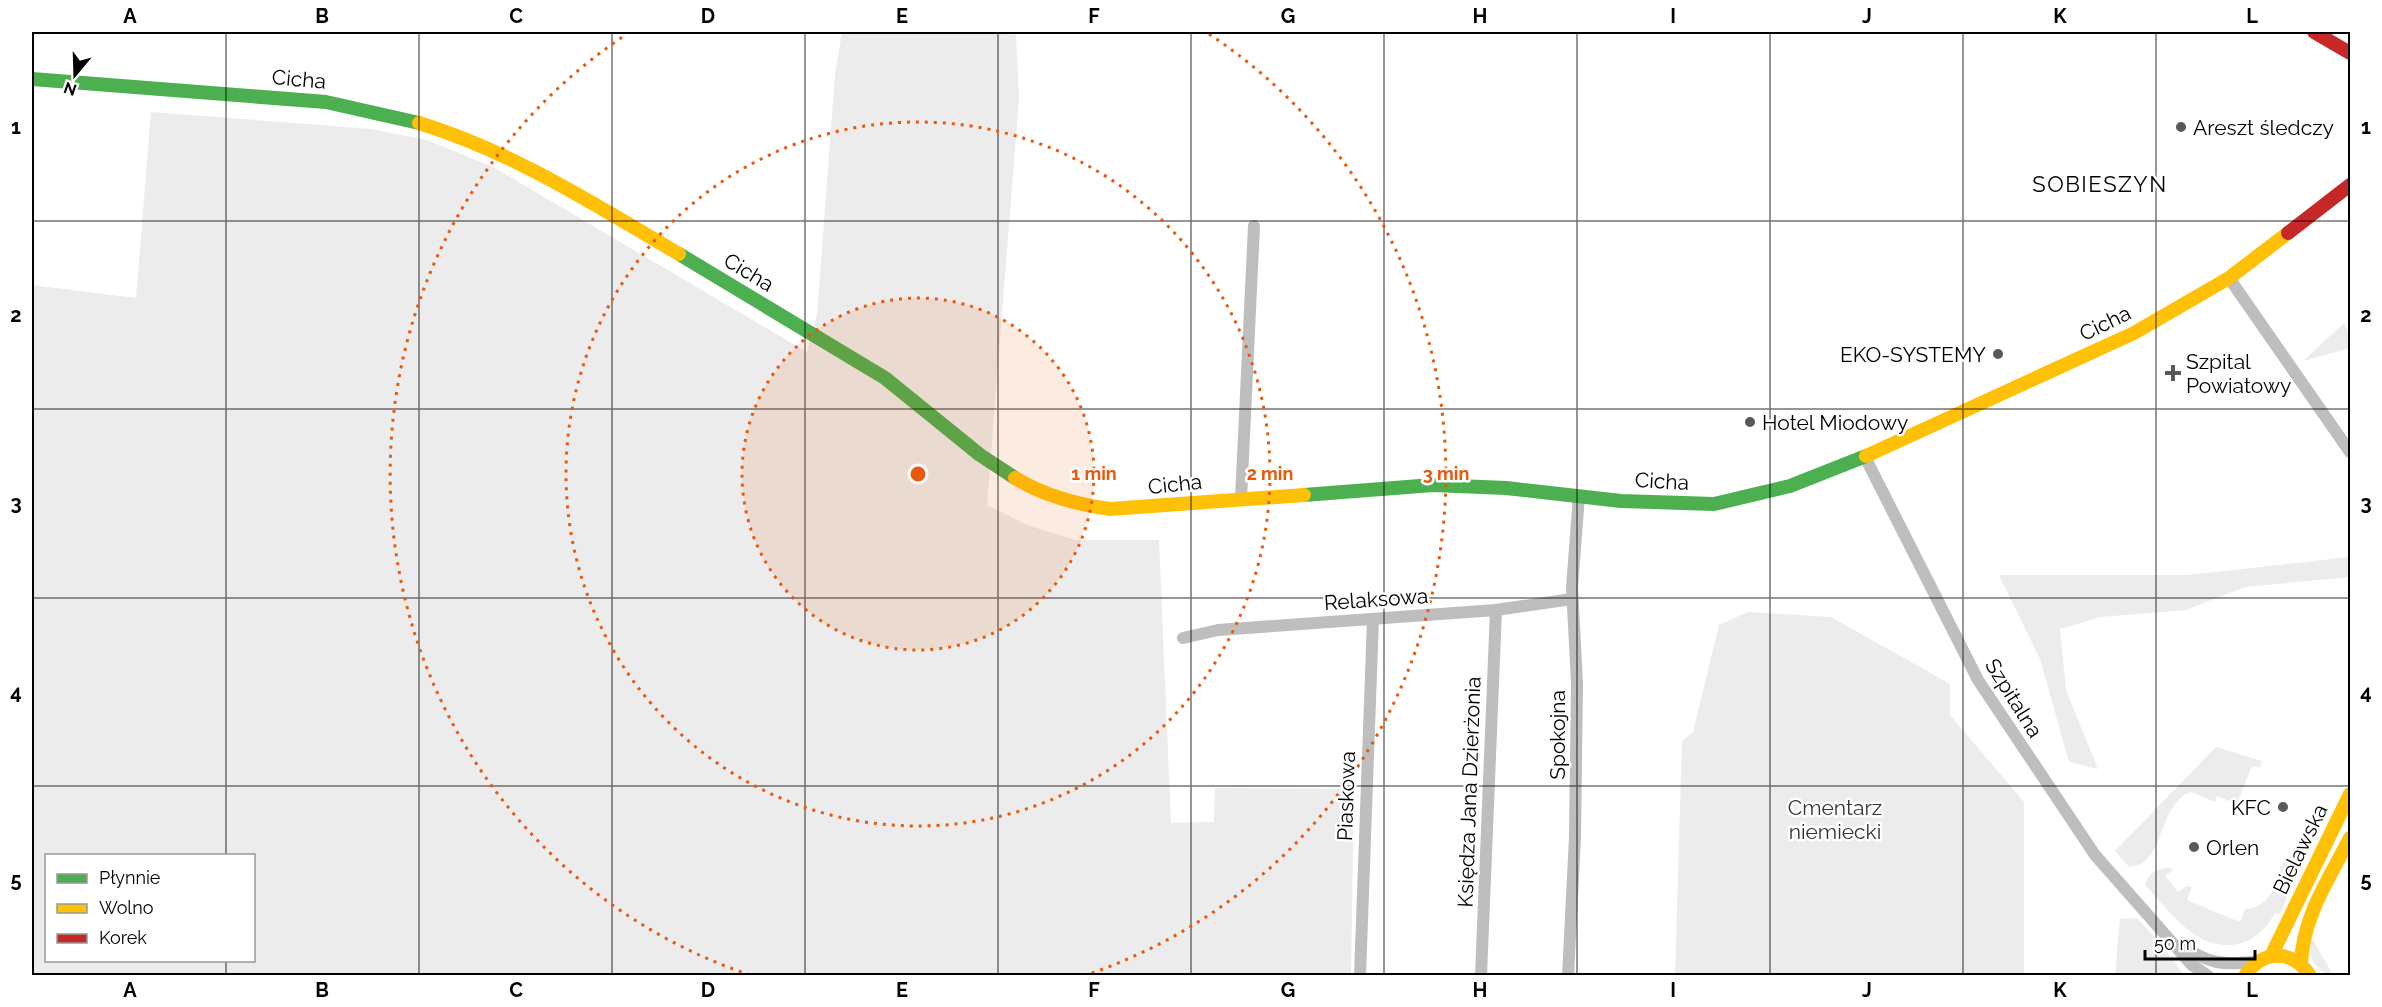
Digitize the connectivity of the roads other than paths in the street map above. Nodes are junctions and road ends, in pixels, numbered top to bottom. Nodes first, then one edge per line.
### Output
1 (2314, 32) edge
2 (2350, 53) edge
3 (32, 79) edge
4 (2350, 185) edge
5 (1254, 226) dead end
6 (2229, 278) junction
7 (2350, 452) edge
8 (1865, 458) junction
9 (1579, 496) junction
10 (1241, 499) junction
11 (1572, 599) junction
12 (1496, 610) junction
13 (1373, 619) junction
14 (1183, 638) dead end
15 (2350, 794) edge
16 (2350, 838) edge
17 (2167, 934) junction
18 (2272, 954) junction
19 (2254, 962) junction
20 (2301, 963) junction
21 (1360, 975) edge
22 (1481, 975) edge
23 (1568, 975) edge
24 (2208, 975) edge
25 (2245, 975) edge
26 (2310, 975) edge

1 - 2 street
3 - 10 street, Cicha
4 - 6 street, Cicha
5 - 10 street
6 - 7 street
6 - 8 street, Cicha
8 - 9 street, Cicha
8 - 17 street, Szpitalna
9 - 10 street, Cicha
9 - 11 street, Spokojna
11 - 12 street, Relaksowa
11 - 23 street, Spokojna
12 - 13 street, Relaksowa
12 - 22 street, Księdza Jana Dzierżonia
13 - 14 street, Relaksowa
13 - 21 street, Piaskowa
15 - 18 street, Bielawska
16 - 20 street, Bielawska
17 - 19 street, Szpitalna
17 - 24 street, Szpitalna
18 - 19 street
18 - 20 street
19 - 25 street
20 - 26 street

